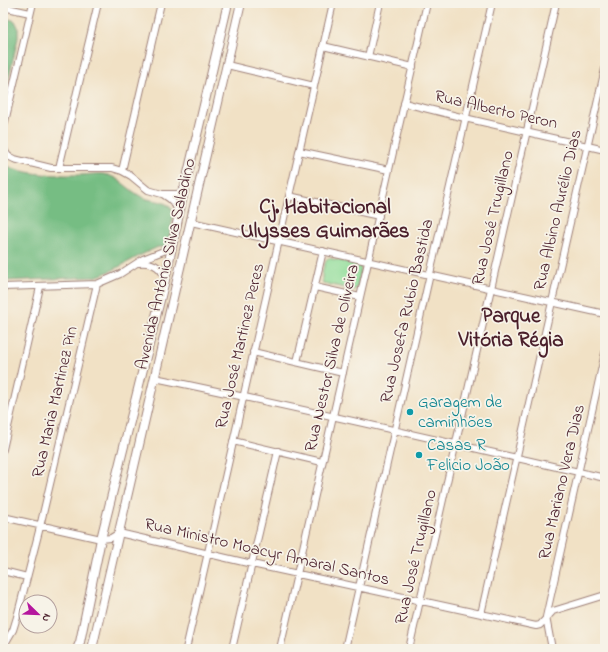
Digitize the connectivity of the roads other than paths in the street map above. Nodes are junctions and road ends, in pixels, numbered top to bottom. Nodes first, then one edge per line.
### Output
1 (33, 3) edge
2 (98, 3) edge
3 (161, 3) edge
4 (228, 3) edge
5 (242, 3) edge
6 (333, 3) edge
7 (380, 3) edge
8 (427, 3) edge
9 (492, 3) edge
10 (556, 3) edge
11 (3, 7) edge
12 (30, 14) junction
13 (323, 46) junction
14 (368, 56) junction
15 (227, 65) junction
16 (412, 67) junction
17 (605, 69) edge
18 (314, 86) junction
19 (404, 103) junction
20 (466, 118) junction
21 (3, 130) edge
22 (527, 132) junction
23 (587, 146) junction
24 (3, 148) edge
25 (605, 150) edge
26 (299, 151) junction
27 (59, 168) junction
28 (389, 170) junction
29 (122, 171) junction
30 (185, 186) junction
31 (162, 194) junction
32 (289, 196) junction
33 (179, 215) junction
34 (378, 216) junction
35 (191, 222) junction
36 (279, 241) junction
37 (171, 248) junction
38 (323, 251) junction
39 (368, 261) junction
40 (137, 263) junction
41 (430, 274) junction
42 (165, 280) junction
43 (97, 284) junction
44 (3, 287) edge
45 (40, 287) junction
46 (315, 287) junction
47 (492, 288) junction
48 (360, 297) junction
49 (552, 302) junction
50 (158, 310) junction
51 (605, 314) edge
52 (253, 352) junction
53 (605, 353) edge
54 (297, 362) junction
55 (343, 372) junction
56 (155, 378) junction
57 (243, 396) junction
58 (333, 417) junction
59 (394, 431) junction
60 (233, 441) junction
61 (456, 445) junction
62 (3, 449) edge
63 (278, 452) junction
64 (517, 459) junction
65 (322, 462) junction
66 (578, 472) junction
67 (605, 478) edge
68 (3, 518) edge
69 (40, 526) junction
70 (119, 533) junction
71 (101, 539) junction
72 (208, 553) junction
73 (252, 564) junction
74 (3, 571) edge
75 (297, 574) junction
76 (27, 577) junction
77 (360, 587) junction
78 (605, 595) edge
79 (420, 601) junction
80 (481, 614) junction
81 (546, 617) junction
82 (6, 637) edge
83 (3, 647) edge
84 (77, 649) edge
85 (92, 649) edge
86 (186, 649) edge
87 (232, 649) edge
88 (280, 649) edge
89 (345, 649) edge
90 (409, 649) edge
91 (552, 649) edge

1 - 12 street
2 - 27 street
3 - 29 street
4 - 30 main road, Avenida Antônio Silva Saladino
5 - 15 main road, Avenida Antônio Silva Saladino
6 - 13 street, Rua José Martinez Peres
7 - 14 street
8 - 16 street, Rua Nestor Silva de Oliveira
9 - 20 street, Rua Josefa Rubio Bastida
10 - 22 street, Rua José Trugillano
11 - 12 street
12 - 21 street
13 - 14 street
13 - 18 street, Rua José Martinez Peres
14 - 16 street
15 - 18 street
15 - 35 main road, Avenida Antônio Silva Saladino
16 - 19 street, Rua Nestor Silva de Oliveira
17 - 23 street, Rua Albino Aurélio Dias
18 - 26 street, Rua José Martinez Peres
19 - 20 street, Rua Alberto Peron
19 - 28 street, Rua Nestor Silva de Oliveira
20 - 22 street, Rua Alberto Peron
20 - 41 street, Rua Josefa Rubio Bastida
22 - 23 street, Rua Alberto Peron
22 - 47 street, Rua José Trugillano
23 - 25 street, Rua Alberto Peron
23 - 49 street, Rua Albino Aurélio Dias
24 - 27 street
26 - 28 street
26 - 32 street, Rua José Martinez Peres
27 - 29 street
28 - 34 street, Rua Nestor Silva de Oliveira
29 - 31 street
30 - 31 street
30 - 33 main road, Avenida Antônio Silva Saladino
31 - 33 street
32 - 34 street
32 - 36 street, Rua José Martinez Peres
33 - 37 main road, Avenida Antônio Silva Saladino
34 - 39 street, Rua Nestor Silva de Oliveira
35 - 36 street
35 - 56 main road, Avenida Antônio Silva Saladino
36 - 38 street
36 - 52 street, Rua José Martinez Peres
37 - 40 street
37 - 42 main road, Avenida Antônio Silva Saladino
38 - 39 street
38 - 46 street
39 - 41 street
39 - 48 street, Rua Nestor Silva de Oliveira
40 - 42 street
40 - 43 street
41 - 47 street
41 - 59 street, Rua Josefa Rubio Bastida
42 - 50 main road, Avenida Antônio Silva Saladino
43 - 45 street
43 - 69 street, Rua Maria Martinez Pin
44 - 45 street
45 - 62 street
46 - 48 street
46 - 54 street
47 - 49 street
47 - 61 street, Rua José Trugillano
48 - 55 street, Rua Nestor Silva de Oliveira
49 - 51 street
49 - 64 street, Rua Albino Aurélio Dias
50 - 56 main road
50 - 71 main road
52 - 54 street
52 - 57 street, Rua José Martinez Peres
53 - 66 street, Rua Mariano Vera Dias
54 - 55 street
55 - 58 street, Rua Nestor Silva de Oliveira
56 - 57 street
56 - 70 main road, Avenida Antônio Silva Saladino
57 - 58 street
57 - 60 street, Rua José Martinez Peres
58 - 59 street
58 - 65 street, Rua Nestor Silva de Oliveira
59 - 61 street
59 - 77 street, Rua Josefa Rubio Bastida
60 - 63 street
60 - 72 street, Rua José Martinez Peres
61 - 64 street
61 - 79 street, Rua José Trugillano
63 - 65 street
63 - 73 street
64 - 66 street
64 - 80 street, Rua Albino Aurélio Dias
65 - 75 street, Rua Nestor Silva de Oliveira
66 - 67 street
66 - 81 street, Rua Mariano Vera Dias
68 - 69 street
69 - 71 street
69 - 76 street, Rua Maria Martinez Pin
70 - 71 street
70 - 72 street, Rua Ministro Moacyr Amaral Santos
70 - 85 main road, Avenida Antônio Silva Saladino
71 - 84 main road
72 - 73 street, Rua Ministro Moacyr Amaral Santos
72 - 86 street, Rua José Martinez Peres
73 - 75 street, Rua Ministro Moacyr Amaral Santos
73 - 87 street
74 - 76 street
75 - 77 street, Rua Ministro Moacyr Amaral Santos
75 - 88 street, Rua Nestor Silva de Oliveira
76 - 82 street, Rua Maria Martinez Pin
77 - 79 street, Rua Ministro Moacyr Amaral Santos
77 - 89 street, Rua Josefa Rubio Bastida
78 - 81 street
79 - 80 street, Rua Ministro Moacyr Amaral Santos
79 - 90 street, Rua José Trugillano
80 - 81 street, Rua Ministro Moacyr Amaral Santos
81 - 91 street
82 - 83 street, Rua Maria Martinez Pin

